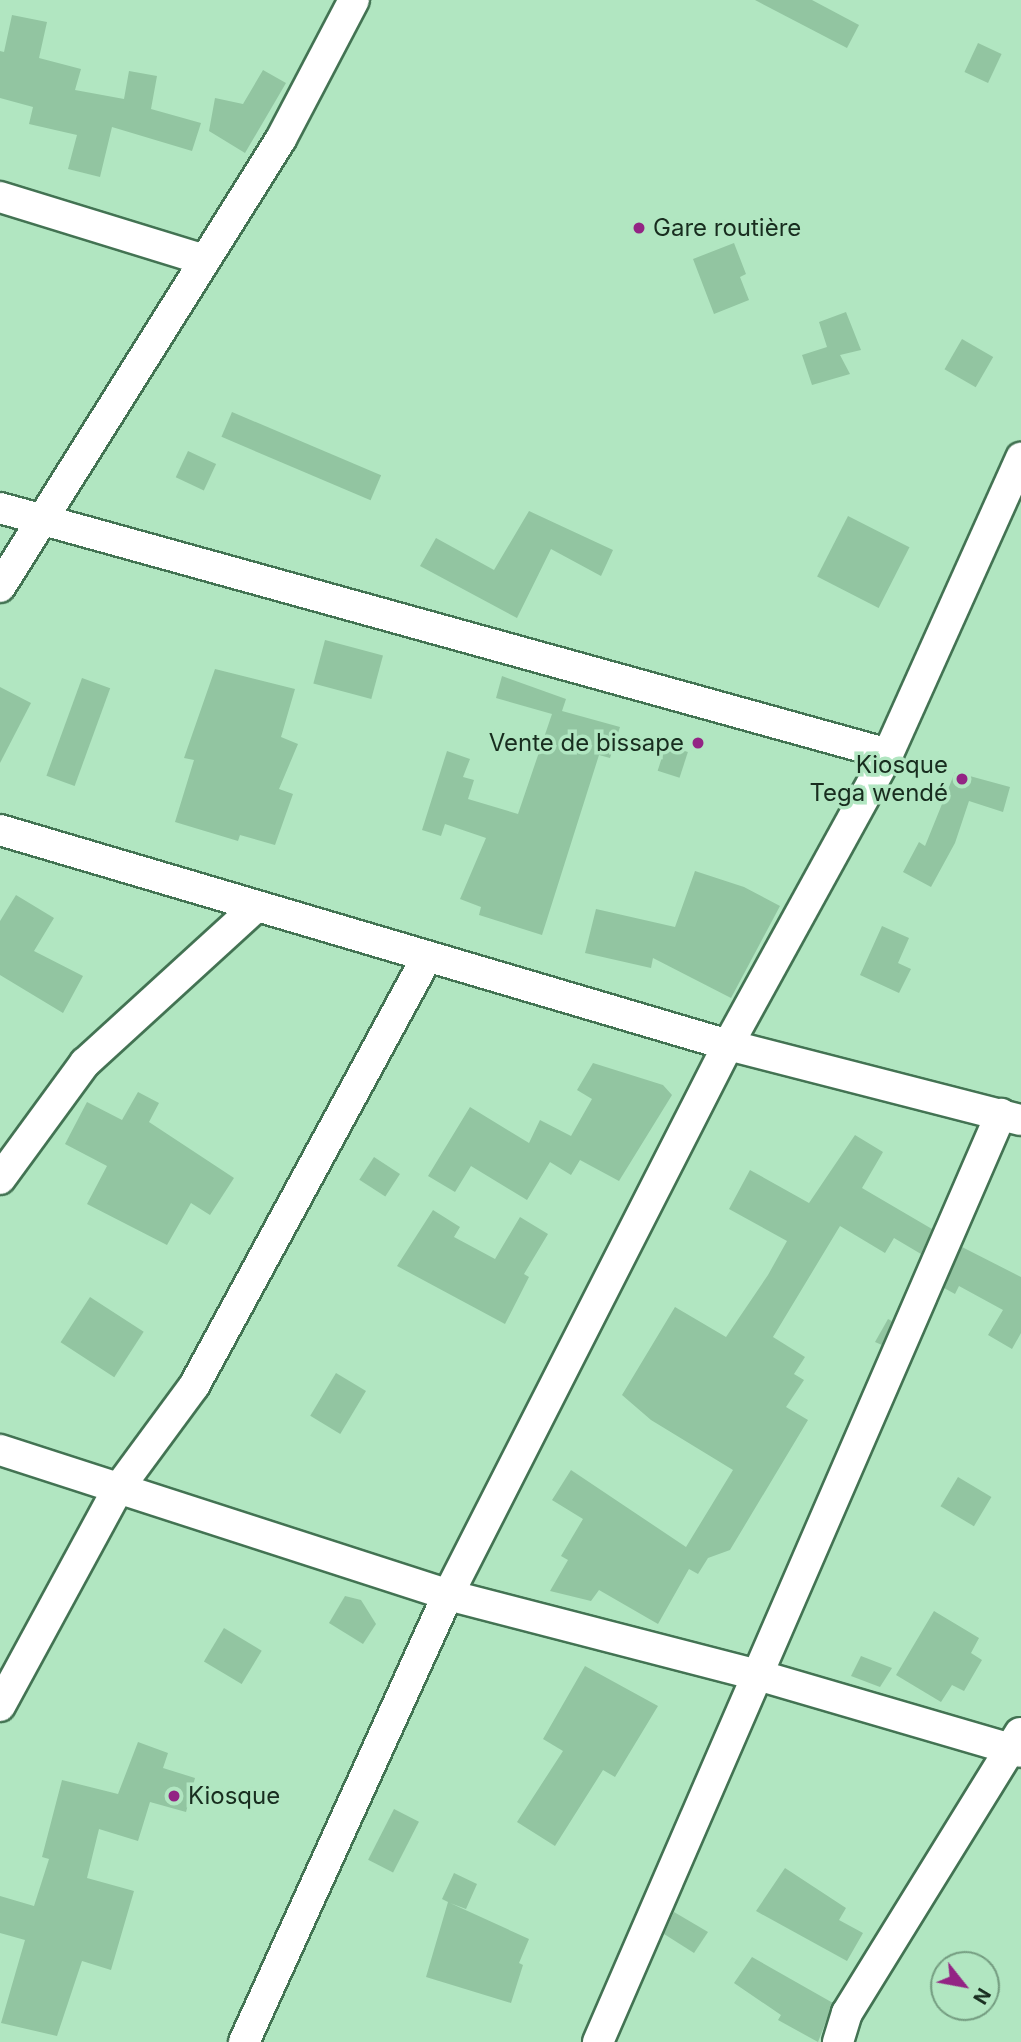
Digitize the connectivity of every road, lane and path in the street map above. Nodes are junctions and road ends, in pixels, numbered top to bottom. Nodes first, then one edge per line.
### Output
1 (354, 0) edge
2 (0, 197) edge
3 (205, 260) junction
4 (1021, 458) edge
5 (0, 508) edge
6 (41, 521) junction
7 (0, 587) edge
8 (888, 754) junction
9 (0, 830) edge
10 (256, 908) junction
11 (426, 959) junction
12 (728, 1045) junction
13 (1011, 1117) edge
14 (0, 1179) edge
15 (0, 1450) edge
16 (118, 1489) junction
17 (448, 1595) junction
18 (758, 1675) junction
19 (0, 1706) edge
20 (1018, 1744) edge
21 (244, 2042) edge
22 (598, 2042) edge
23 (838, 2042) edge

1 - 3 street
2 - 3 street
3 - 6 street
4 - 8 street
5 - 6 street
6 - 7 street
6 - 8 street
8 - 12 street
9 - 10 street
10 - 11 street
10 - 14 street
11 - 12 street
11 - 16 street
12 - 13 street
12 - 17 street
13 - 18 street
15 - 16 street
16 - 17 street
16 - 19 street
17 - 18 street
17 - 21 street
18 - 20 street
18 - 22 street
20 - 23 street

